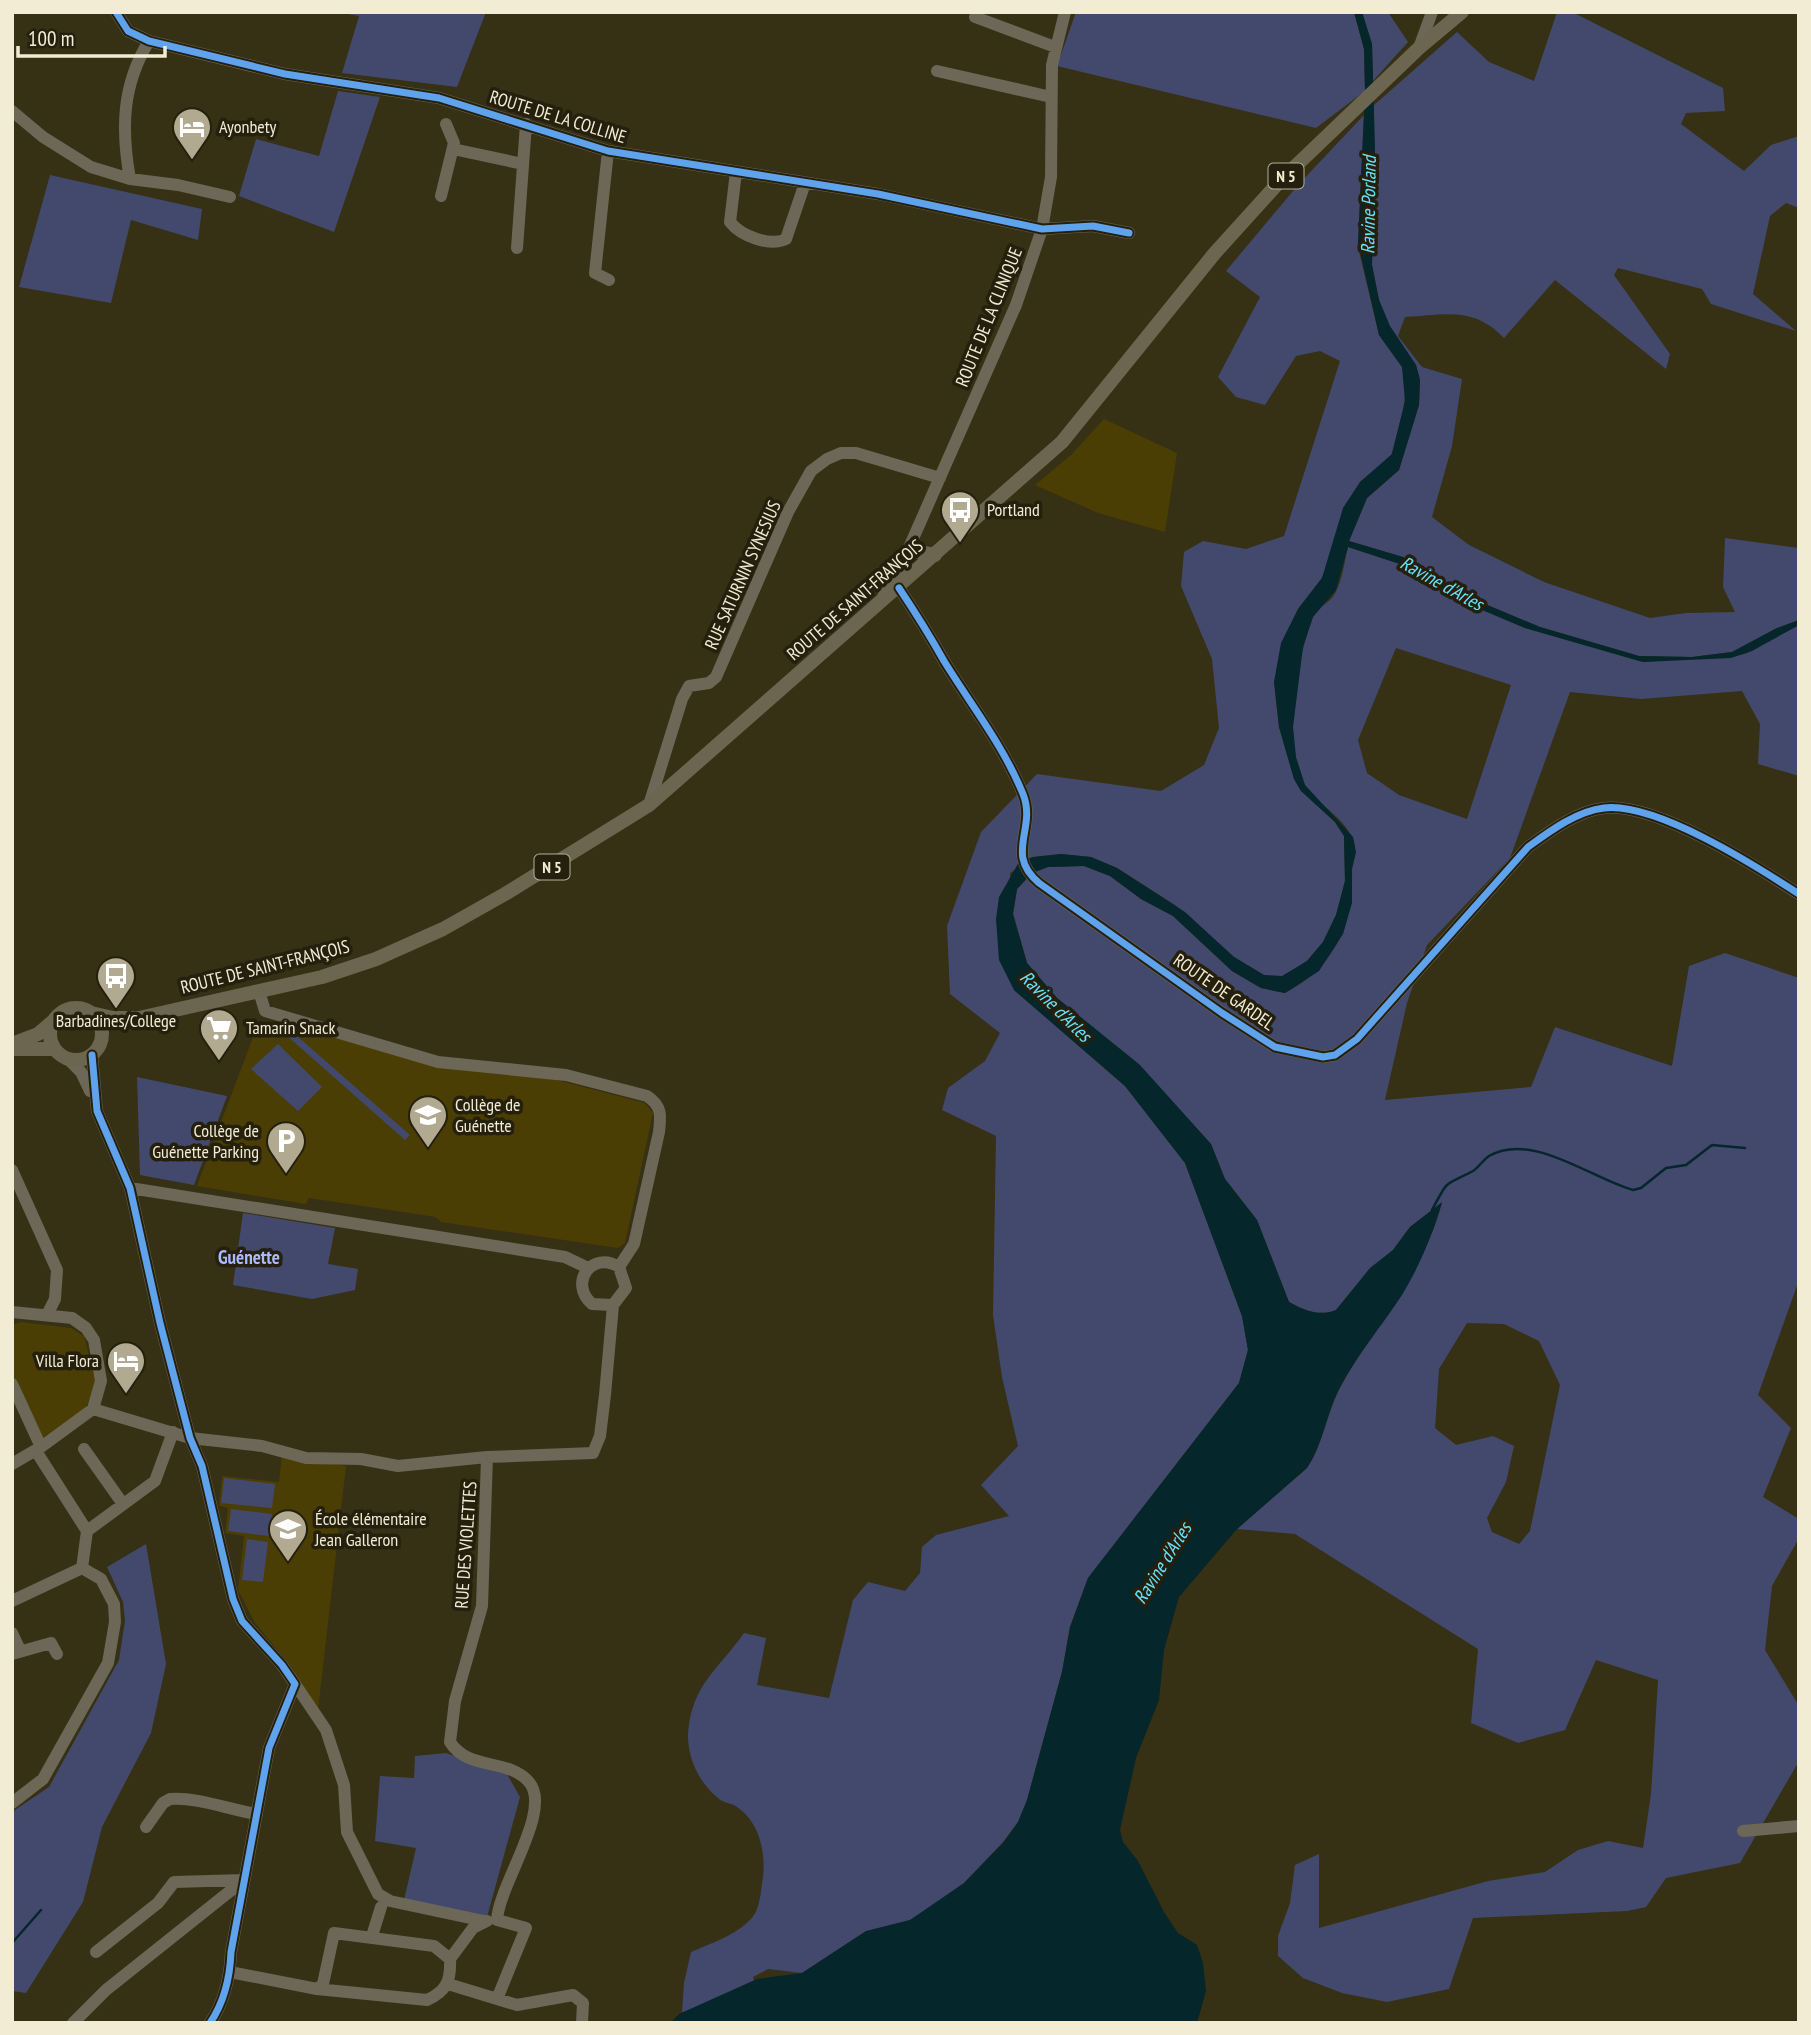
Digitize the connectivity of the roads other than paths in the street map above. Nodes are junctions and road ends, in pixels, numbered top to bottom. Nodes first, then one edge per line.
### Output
1 (116, 12) edge
2 (1065, 12) edge
3 (1432, 12) edge
4 (1461, 12) edge
5 (975, 17) dead end
6 (149, 41) junction
7 (1055, 47) junction
8 (1419, 48) junction
9 (937, 71) dead end
10 (1051, 97) junction
11 (12, 111) edge
12 (446, 124) dead end
13 (526, 124) junction
14 (453, 149) junction
15 (608, 151) junction
16 (523, 164) junction
17 (736, 172) junction
18 (130, 179) junction
19 (805, 183) junction
20 (230, 197) dead end
21 (441, 197) dead end
22 (1042, 229) junction
23 (1129, 233) dead end
24 (517, 248) dead end
25 (609, 280) dead end
26 (940, 478) junction
27 (909, 549) junction
28 (935, 555) junction
29 (906, 582) junction
30 (880, 604) junction
31 (649, 805) junction
32 (1799, 894) edge
33 (259, 991) junction
34 (91, 1013) junction
35 (139, 1018) junction
36 (54, 1021) junction
37 (101, 1041) junction
38 (12, 1047) edge
39 (54, 1049) junction
40 (92, 1055) junction
41 (69, 1060) junction
42 (94, 1098) junction
43 (12, 1170) edge
44 (130, 1188) junction
45 (619, 1267) junction
46 (588, 1268) junction
47 (613, 1305) junction
48 (12, 1312) edge
49 (48, 1313) junction
50 (13, 1387) edge
51 (93, 1409) junction
52 (173, 1432) junction
53 (190, 1438) junction
54 (38, 1449) junction
55 (84, 1449) dead end
56 (487, 1457) junction
57 (12, 1464) edge
58 (123, 1504) junction
59 (86, 1531) junction
60 (82, 1568) junction
61 (12, 1601) edge
62 (12, 1633) edge
63 (16, 1652) edge
64 (57, 1654) dead end
65 (295, 1685) junction
66 (12, 1803) edge
67 (257, 1814) junction
68 (1799, 1826) edge
69 (146, 1827) dead end
70 (1743, 1831) dead end
71 (245, 1880) junction
72 (381, 1907) dead end
73 (491, 1920) junction
74 (372, 1936) junction
75 (96, 1952) dead end
76 (450, 1959) junction
77 (230, 1972) junction
78 (448, 1984) junction
79 (317, 1989) junction
80 (497, 1999) junction
81 (73, 2023) edge
82 (210, 2023) edge
83 (582, 2023) edge

1 - 6 street
2 - 7 street, ROUTE DE LA CLINIQUE
3 - 8 street
4 - 8 main road, ROUTE DE SAINT-FRANÇOIS / N 5
5 - 7 street
6 - 13 street, ROUTE DE LA COLLINE
6 - 18 street
7 - 10 street, ROUTE DE LA CLINIQUE
8 - 28 main road, ROUTE DE SAINT-FRANÇOIS / N 5
9 - 10 street
10 - 22 street, ROUTE DE LA CLINIQUE
11 - 18 street
12 - 14 street
13 - 15 street, ROUTE DE LA COLLINE
13 - 16 street
14 - 16 street
14 - 21 street
15 - 17 street, ROUTE DE LA COLLINE
15 - 25 street
16 - 24 street
17 - 19 street, ROUTE DE LA COLLINE
17 - 19 street
18 - 20 street
19 - 22 street, ROUTE DE LA COLLINE
22 - 23 street, ROUTE DE LA COLLINE
22 - 26 street, ROUTE DE LA CLINIQUE
26 - 27 street, ROUTE DE LA CLINIQUE
26 - 31 street, RUE SATURNIN SYNESIUS
27 - 28 main road
27 - 29 street, ROUTE DE LA CLINIQUE
27 - 30 main road
28 - 29 main road, ROUTE DE SAINT-FRANÇOIS / N 5
29 - 30 main road, ROUTE DE SAINT-FRANÇOIS / N 5
29 - 32 street, ROUTE DE GARDEL
30 - 31 main road, ROUTE DE SAINT-FRANÇOIS / N 5
31 - 33 main road, ROUTE DE SAINT-FRANÇOIS / N 5
33 - 35 main road, ROUTE DE SAINT-FRANÇOIS / N 5
33 - 45 street
34 - 35 main road, ROUTE DE SAINT-FRANÇOIS / N 5
34 - 36 main road, N 5
34 - 37 main road
35 - 37 main road, ROUTE DE SAINT-FRANÇOIS / N 5
36 - 38 main road, N 5
36 - 39 main road
37 - 40 main road, N 5
38 - 39 main road, N 5
39 - 41 main road
40 - 41 main road
40 - 42 street
41 - 42 street
42 - 44 street
43 - 49 street
44 - 46 street
44 - 53 street
45 - 46 street
45 - 47 street
46 - 47 street
47 - 56 street
48 - 49 street
49 - 51 street
50 - 54 street
51 - 52 street
51 - 54 street
52 - 53 street
52 - 58 street
53 - 56 street
53 - 65 street
54 - 57 street
54 - 59 street
55 - 58 street
56 - 73 street, RUE DES VIOLETTES
58 - 59 street
59 - 60 street
60 - 61 street
60 - 66 street
62 - 63 street
63 - 64 street
65 - 67 street
65 - 73 street
67 - 69 street
67 - 71 street
68 - 70 street
71 - 75 street
71 - 77 street
71 - 81 street
72 - 74 street
73 - 76 street
73 - 80 street
74 - 76 street
74 - 79 street
76 - 78 street
77 - 79 street
77 - 82 street
78 - 79 street
78 - 80 street
80 - 83 street

